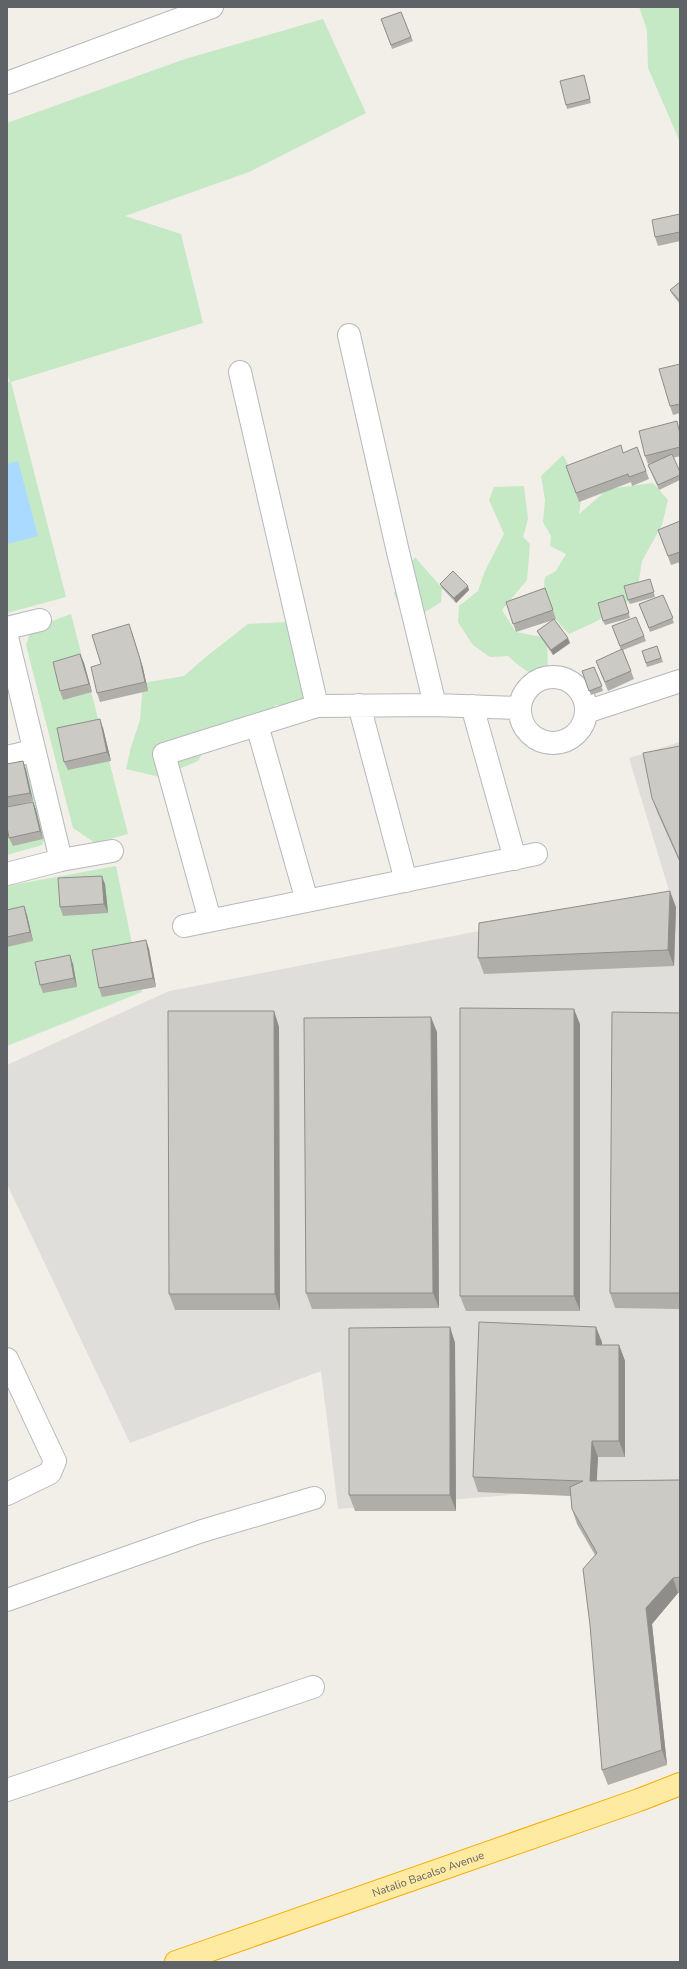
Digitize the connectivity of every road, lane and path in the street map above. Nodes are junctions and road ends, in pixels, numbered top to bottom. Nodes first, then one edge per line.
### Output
1 (212, 7) edge
2 (7, 83) edge
3 (349, 336) dead end
4 (240, 372) dead end
5 (40, 620) dead end
6 (7, 628) edge
7 (7, 637) edge
8 (680, 681) edge
9 (359, 705) junction
10 (435, 705) junction
11 (316, 706) junction
12 (472, 706) junction
13 (519, 708) junction
14 (586, 712) junction
15 (257, 725) junction
16 (34, 751) junction
17 (7, 757) edge
18 (112, 851) dead end
19 (61, 860) junction
20 (7, 874) edge
21 (406, 881) junction
22 (307, 901) junction
23 (210, 920) junction
24 (184, 926) dead end
25 (7, 1359) edge
26 (7, 1494) edge
27 (314, 1498) dead end
28 (7, 1600) edge
29 (312, 1687) dead end
30 (680, 1784) edge
31 (7, 1790) edge
32 (176, 1962) edge

1 - 2 street
3 - 10 street
4 - 11 street
5 - 6 street
7 - 16 street
8 - 14 street
9 - 10 street
9 - 11 street
9 - 21 street
10 - 12 street
11 - 15 street
12 - 13 street
12 - 21 street
13 - 14 street
13 - 14 street
15 - 22 street
15 - 23 street
16 - 17 street
16 - 19 street
18 - 19 street
19 - 20 street
21 - 22 street
22 - 23 street
23 - 24 street
25 - 26 street
27 - 28 street
29 - 31 street
30 - 32 highway, Natalio Bacalso Avenue

